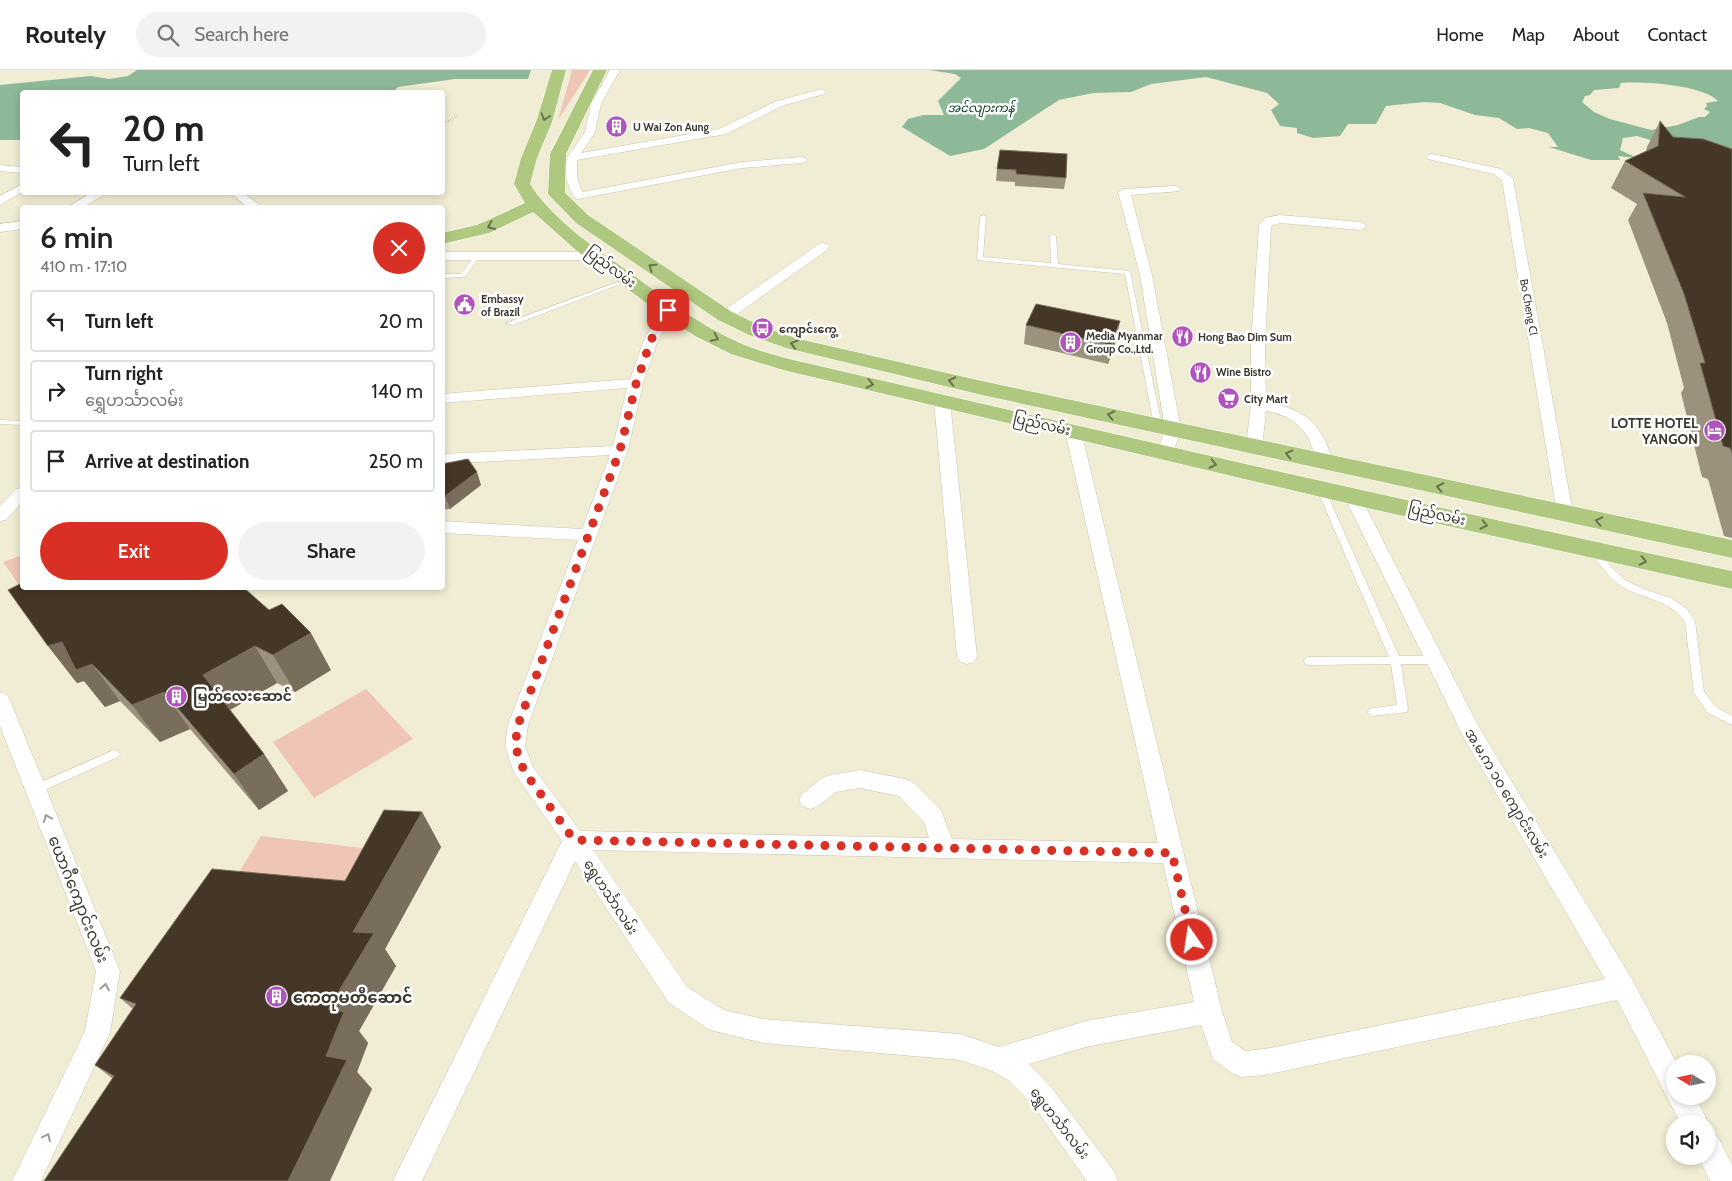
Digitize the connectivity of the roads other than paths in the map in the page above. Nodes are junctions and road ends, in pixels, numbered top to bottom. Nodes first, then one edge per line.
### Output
1 (559, 70) edge
2 (600, 70) edge
3 (615, 70) edge
4 (821, 92) dead end
5 (1432, 157) dead end
6 (572, 158) junction
7 (802, 160) dead end
8 (0, 168) edge
9 (20, 170) edge
10 (20, 188) edge
11 (1176, 189) dead end
12 (96, 195) edge
13 (238, 195) edge
14 (0, 201) edge
15 (78, 205) edge
16 (253, 205) edge
17 (535, 205) junction
18 (983, 217) dead end
19 (20, 225) edge
20 (1361, 226) dead end
21 (0, 228) edge
22 (1053, 236) dead end
23 (445, 238) edge
24 (610, 238) junction
25 (445, 248) edge
26 (823, 248) dead end
27 (590, 251) junction
28 (445, 256) edge
29 (477, 256) junction
30 (1055, 266) junction
31 (445, 276) edge
32 (628, 280) junction
33 (668, 310) junction
34 (725, 316) junction
35 (510, 323) dead end
36 (636, 384) junction
37 (445, 399) edge
38 (942, 401) junction
39 (1259, 404) junction
40 (0, 422) edge
41 (20, 422) edge
42 (1166, 428) junction
43 (1073, 431) junction
44 (1254, 446) junction
45 (620, 450) junction
46 (1165, 453) junction
47 (445, 459) edge
48 (1325, 462) junction
49 (1355, 468) junction
50 (1320, 487) junction
51 (1351, 494) junction
52 (20, 495) edge
53 (1564, 514) junction
54 (0, 516) edge
55 (445, 527) edge
56 (590, 535) junction
57 (1732, 549) edge
58 (1593, 550) junction
59 (1732, 580) edge
60 (967, 657) dead end
61 (1395, 659) junction
62 (1433, 660) junction
63 (1309, 661) dead end
64 (0, 700) edge
65 (1373, 712) dead end
66 (1732, 721) edge
67 (6, 730) edge
68 (114, 754) dead end
69 (36, 789) junction
70 (810, 800) dead end
71 (574, 840) junction
72 (944, 848) junction
73 (1172, 853) junction
74 (1623, 987) junction
75 (1209, 1011) junction
76 (999, 1060) junction
77 (1666, 1069) edge
78 (1716, 1163) edge
79 (26, 1181) edge
80 (407, 1181) edge
81 (1104, 1181) edge
82 (1725, 1181) edge

1 -> 17 highway, ပြည်လမ်း
2 - 24 highway, ပြည်လမ်း
3 - 6 street
4 - 6 street
5 - 53 street, Bo Cheng Cl
6 - 7 street
8 - 9 street
10 - 14 street
11 - 42 street
12 - 15 street
13 - 16 street
17 -> 23 highway
17 - 27 highway, ပြည်လမ်း
18 - 30 lane
19 - 21 street
20 - 39 street
22 - 30 lane
24 - 27 highway
34 -> 24 highway, ပြည်လမ်း
25 - 27 street
26 - 34 street
27 - 29 street
27 - 32 highway, ပြည်လမ်း
28 - 29 street
29 - 31 lane
30 - 42 lane
32 - 33 highway, ပြည်လမ်း
32 - 35 lane
33 - 36 street, ရွှေဟင်္သာလမ်း
33 -> 38 highway, ပြည်လမ်း
42 -> 34 highway, ပြည်လမ်း
36 - 37 street
36 - 45 street, ရွှေဟင်္သာလမ်း
38 - 43 highway, ပြည်လမ်း
38 - 60 street
39 - 44 street
39 - 48 street
40 - 41 lane
42 - 44 highway, ပြည်လမ်း
42 - 46 street
43 - 46 highway, ပြည်လမ်း
43 - 73 street
48 -> 44 highway, ပြည်လမ်း
45 - 47 street
45 - 56 street, ရွှေဟင်္သာလမ်း
46 -> 50 highway, ပြည်လမ်း
48 - 49 highway, ပြည်လမ်း
49 - 51 highway
53 -> 49 highway, ပြည်လမ်း
50 - 51 highway, ပြည်လမ်း
50 - 61 lane
51 -> 58 highway, ပြည်လမ်း
51 - 62 street, အ.မ.က ၁၀ ကျောင်းလမ်း
52 - 54 street
57 -> 53 highway, ပြည်လမ်း
55 - 56 street
56 - 71 street, ရွှေဟင်္သာလမ်း
58 -> 59 highway, ပြည်လမ်း
58 - 66 lane
61 - 62 lane
61 - 63 lane
61 - 65 lane
62 - 74 street, အ.မ.က ၁၀ ကျောင်းလမ်း
64 - 67 street, ယောဂီကျောင်းလမ်း
67 - 69 street, ယောဂီကျောင်းလမ်း
68 - 69 lane
79 -> 69 street, ယောဂီကျောင်းလမ်း
70 - 72 street
71 - 72 street
71 - 76 street, ရွှေဟင်္သာလမ်း
71 - 80 street
72 - 73 street
73 - 75 street
74 - 75 street
74 - 77 street, အ.မ.က ၁၀ ကျောင်းလမ်း
75 - 76 street
76 - 81 street, ရွှေဟင်္သာလမ်း
78 - 82 street

